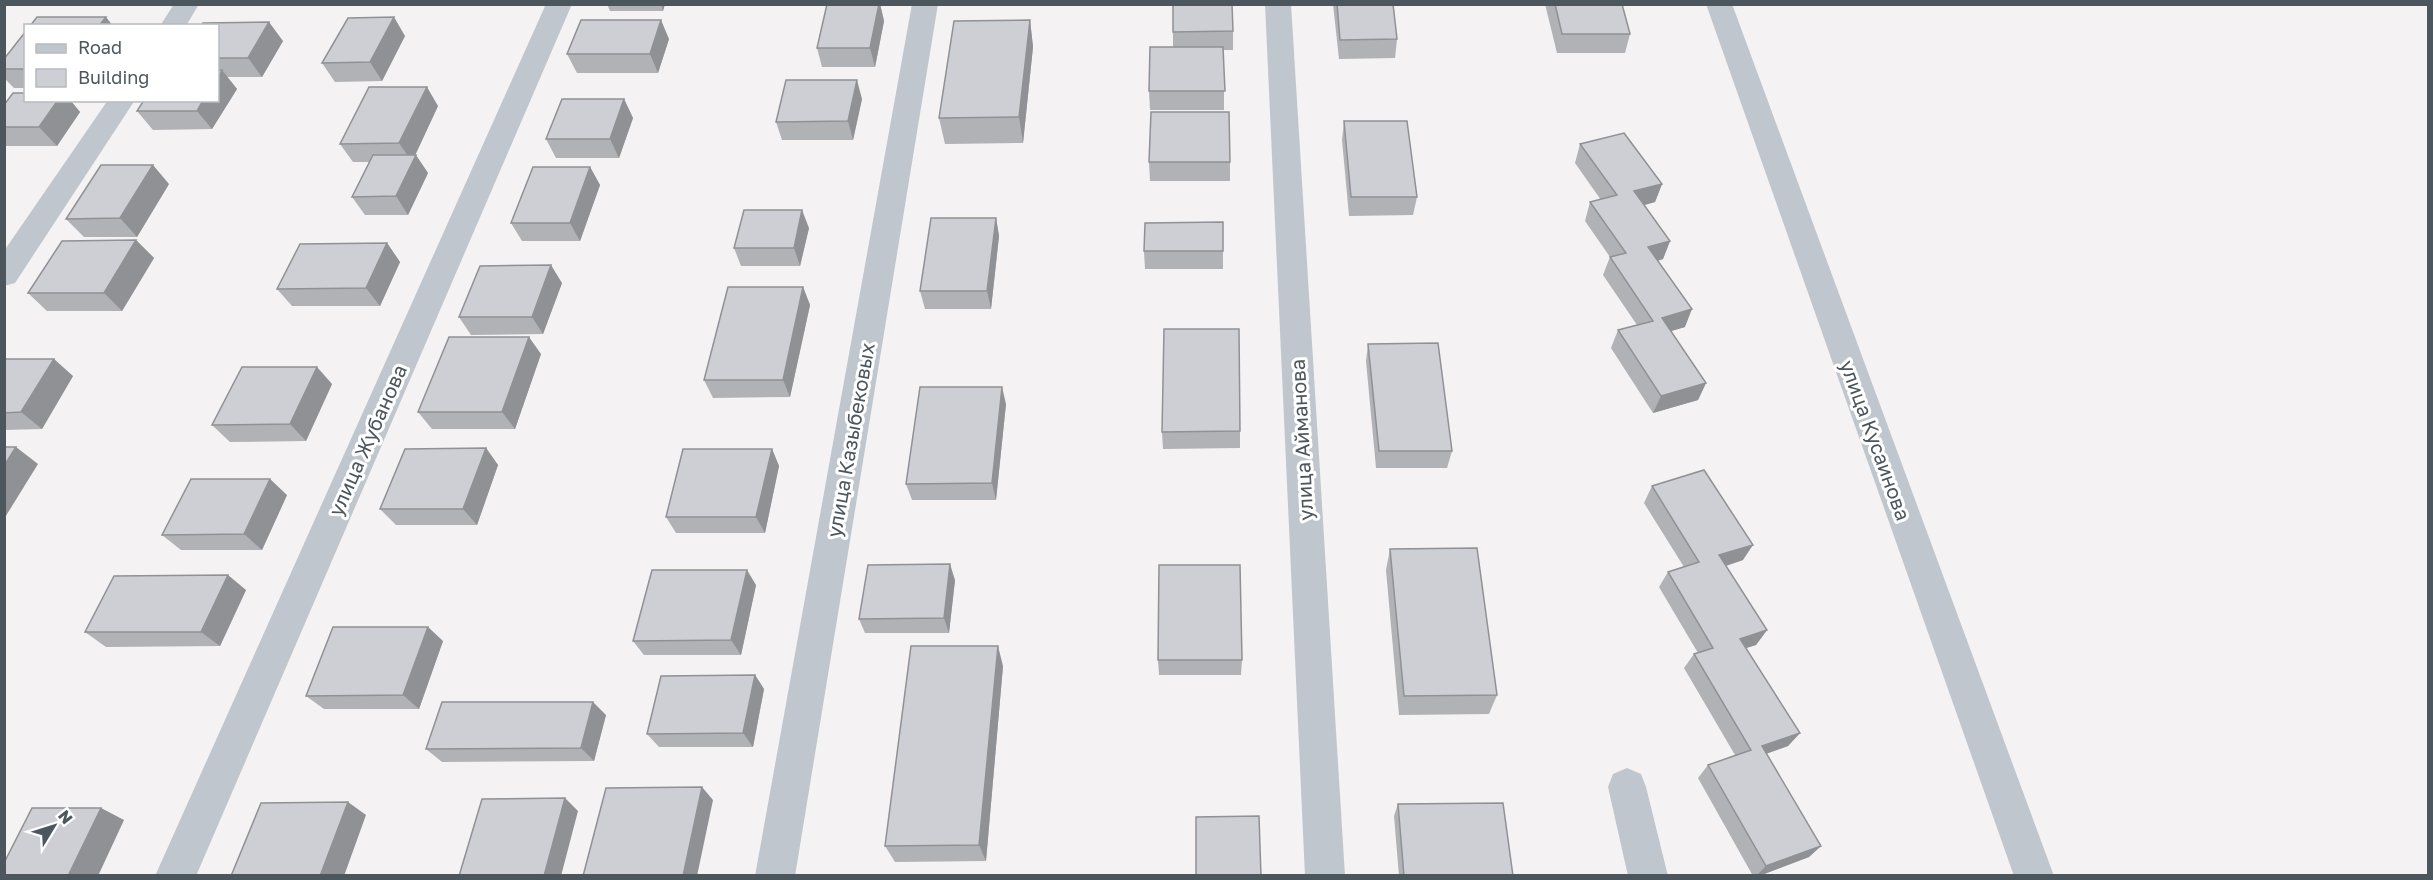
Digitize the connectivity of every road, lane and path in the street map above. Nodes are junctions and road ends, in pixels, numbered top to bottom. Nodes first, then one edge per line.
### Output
1 (187, 4) edge
2 (559, 4) edge
3 (925, 4) edge
4 (1278, 4) edge
5 (1719, 4) edge
6 (174, 24) edge
7 (121, 102) edge
8 (4, 274) edge
9 (1627, 787) dead end
10 (175, 876) edge
11 (775, 876) edge
12 (1324, 876) edge
13 (1648, 876) edge
14 (2034, 876) edge

1 - 6 street
2 - 10 street, улица Жубанова
3 - 11 street, улица Казыбековых
4 - 12 street, улица Айманова
5 - 14 street, улица Кусаинова
7 - 8 street
9 - 13 street

